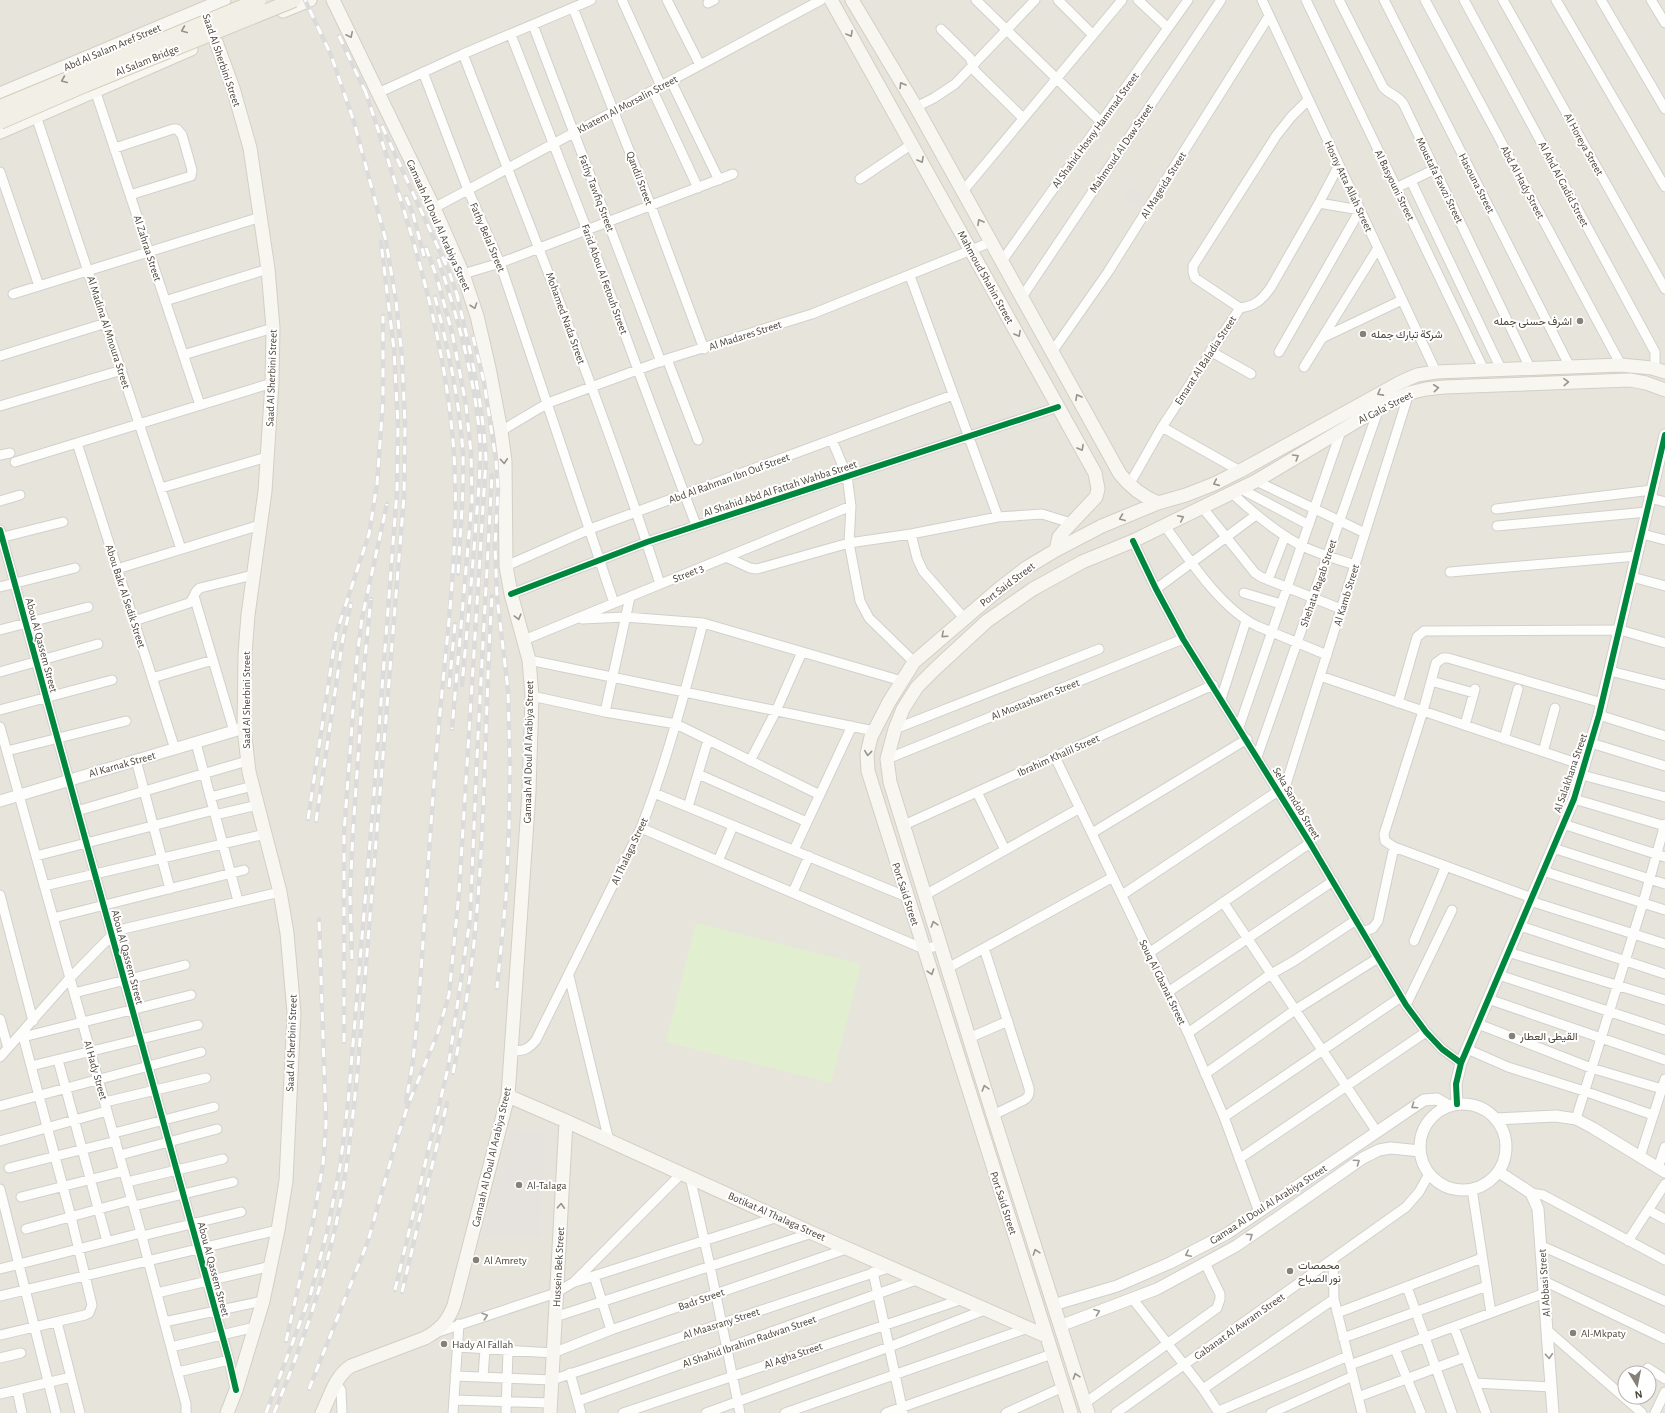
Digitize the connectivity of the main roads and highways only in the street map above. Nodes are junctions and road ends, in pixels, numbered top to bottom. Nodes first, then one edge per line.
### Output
1 (224, 0) edge
2 (259, 0) edge
3 (294, 0) edge
4 (310, 0) edge
5 (333, 0) edge
6 (831, 0) edge
7 (852, 0) edge
8 (204, 9) junction
9 (216, 38) junction
10 (0, 94) edge
11 (0, 107) edge
12 (0, 122) edge
13 (0, 132) edge
14 (950, 169) junction
15 (931, 178) junction
16 (1536, 368) junction
17 (1660, 369) edge
18 (1542, 383) junction
19 (1665, 390) edge
20 (1326, 424) junction
21 (1337, 433) junction
22 (1158, 503) junction
23 (1133, 541) joint
24 (1056, 550) junction
25 (976, 608) junction
26 (987, 621) junction
27 (508, 1096) junction
28 (566, 1121) junction
29 (1046, 1336) junction
30 (550, 1408) edge
31 (1086, 1408) edge
32 (227, 1413) edge
33 (322, 1413) edge
34 (1071, 1413) edge

1 - 8 main road, Abd Al Salam Aref Street
2 -> 11 main road, Al Salam Bridge, bridge
3 - 12 main road, Al Salam Bridge, bridge
4 - 9 main road
5 -> 27 main road, Gamaah Al Doul Al Arabiya Street
6 -> 15 main road, Mahmoud Shahin Street
14 -> 7 main road, Mahmoud Shahin Street
8 - 9 main road, Saad Al Sherbini Street
8 - 10 main road, Abd Al Salam Aref Street
9 - 13 main road
9 - 32 main road, Saad Al Sherbini Street
14 - 15 main road
22 -> 14 main road, Mahmoud Shahin Street
15 -> 24 main road, Mahmoud Shahin Street
16 - 17 main road, Al Gala' Street
16 - 18 main road
16 -> 20 main road, Al Gala' Street
18 -> 19 main road, Al Gala' Street
21 -> 18 main road, Al Gala' Street
20 - 21 main road
20 -> 22 main road, Al Gala' Street
23 -> 21 main road, Al Gala' Street
22 -> 24 main road, Port Said Street
23 - 26 main road, Port Said Street
24 - 25 main road, Port Said Street
25 - 26 main road
25 -> 29 main road, Port Said Street
31 -> 26 main road, Port Said Street
27 - 28 main road, Botikat Al Thalaga Street
27 - 33 main road, Gamaah Al Doul Al Arabiya Street
28 - 29 main road, Botikat Al Thalaga Street
30 -> 28 main road, Hussein Bek Street
29 - 34 main road, Port Said Street

